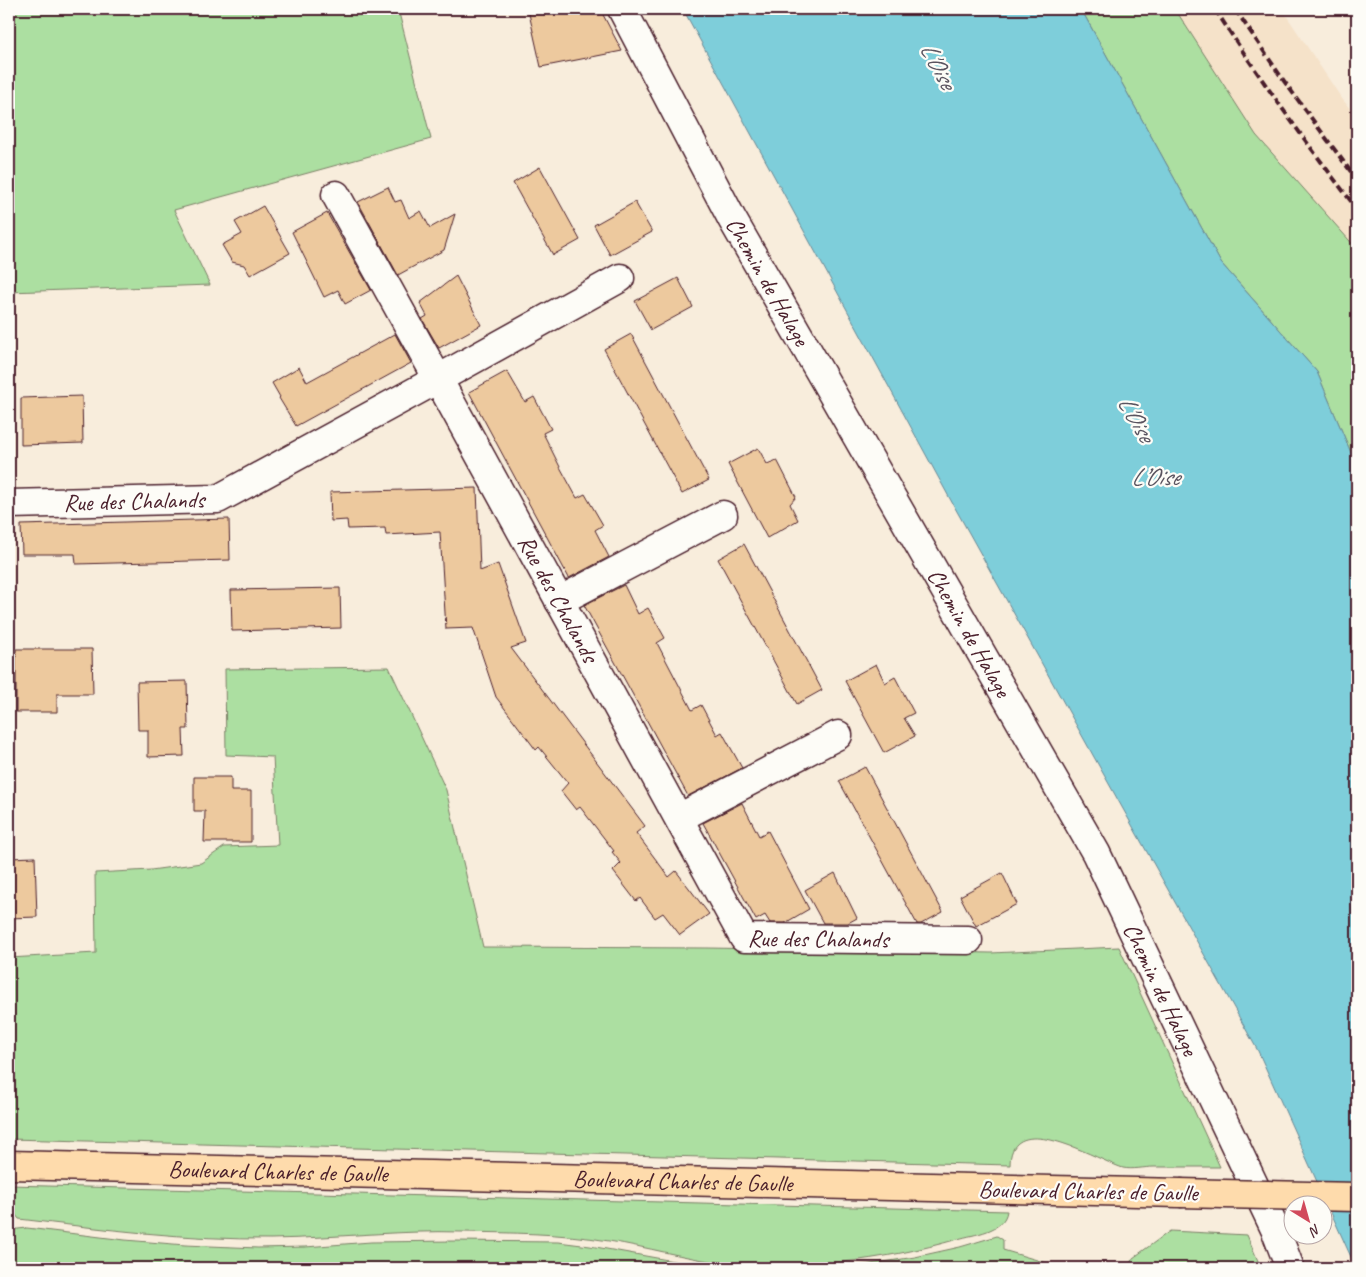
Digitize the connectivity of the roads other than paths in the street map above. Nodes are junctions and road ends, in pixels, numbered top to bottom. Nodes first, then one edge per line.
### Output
1 (622, 9) edge
2 (336, 195) dead end
3 (620, 278) dead end
4 (438, 379) junction
5 (9, 504) edge
6 (723, 515) dead end
7 (559, 601) junction
8 (838, 735) dead end
9 (679, 818) junction
10 (968, 940) dead end
11 (9, 1165) edge
12 (1357, 1197) edge
13 (1290, 1268) edge

1 - 13 street, Chemin de Halage
2 - 4 street, Rue des Chalands
3 - 4 street, Rue des Chalands
4 - 5 street, Rue des Chalands
4 - 7 street, Rue des Chalands
6 - 7 street
7 - 9 street, Rue des Chalands
8 - 9 street
9 - 10 street, Rue des Chalands
11 - 12 main road, Boulevard Charles de Gaulle, bridge

